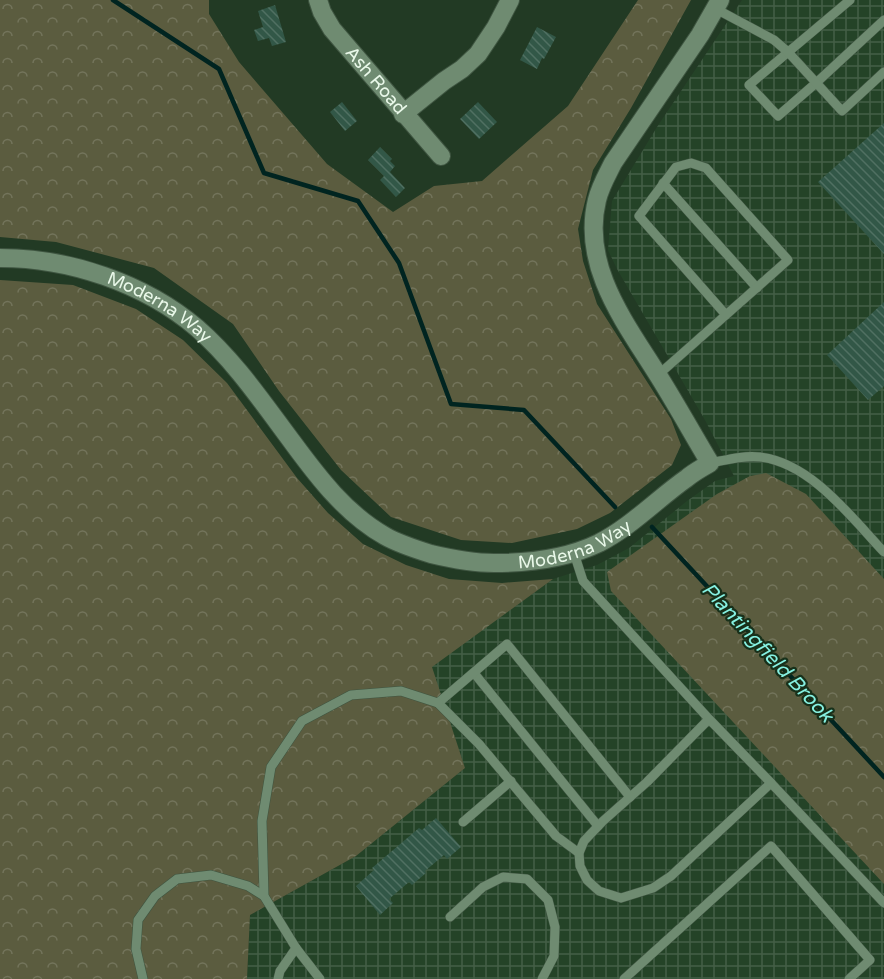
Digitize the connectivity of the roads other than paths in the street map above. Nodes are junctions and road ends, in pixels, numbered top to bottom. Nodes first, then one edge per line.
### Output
1 (318, 0) edge
2 (510, 0) edge
3 (850, 0) edge
4 (718, 4) edge
5 (884, 20) edge
6 (788, 52) junction
7 (884, 72) edge
8 (816, 83) junction
9 (404, 114) junction
10 (441, 156) dead end
11 (663, 183) junction
12 (0, 258) edge
13 (757, 288) junction
14 (726, 315) junction
15 (658, 375) junction
16 (710, 463) junction
17 (884, 552) edge
18 (574, 553) junction
19 (474, 673) junction
20 (438, 703) junction
21 (709, 719) junction
22 (511, 781) junction
23 (771, 783) junction
24 (630, 797) junction
25 (463, 822) dead end
26 (598, 826) junction
27 (579, 853) junction
28 (264, 896) junction
29 (884, 903) edge
30 (450, 917) dead end
31 (296, 948) junction
32 (142, 979) edge
33 (278, 979) edge
34 (320, 979) edge
35 (542, 979) edge
36 (624, 979) edge
37 (849, 979) edge

1 - 9 street, Ash Road
2 - 9 street
3 - 6 lane
4 - 6 lane
4 - 15 street
5 - 8 lane
6 - 8 lane
6 - 8 lane
7 - 8 lane
9 - 10 street, Ash Road
11 - 13 lane
11 - 13 lane
11 - 14 lane
12 - 18 street, Moderna Way
13 - 14 lane
14 - 15 lane
15 - 16 street
16 - 17 lane
16 - 18 street, Moderna Way
18 - 21 lane
19 - 20 lane
19 - 24 lane
19 - 26 lane
20 - 22 lane
20 - 28 lane
21 - 23 lane
21 - 24 lane
22 - 25 lane
22 - 27 lane
23 - 27 lane
23 - 29 lane
24 - 26 lane
26 - 27 lane
28 - 31 lane
28 - 32 lane
30 - 35 lane
31 - 33 lane
31 - 34 lane
36 - 37 lane

